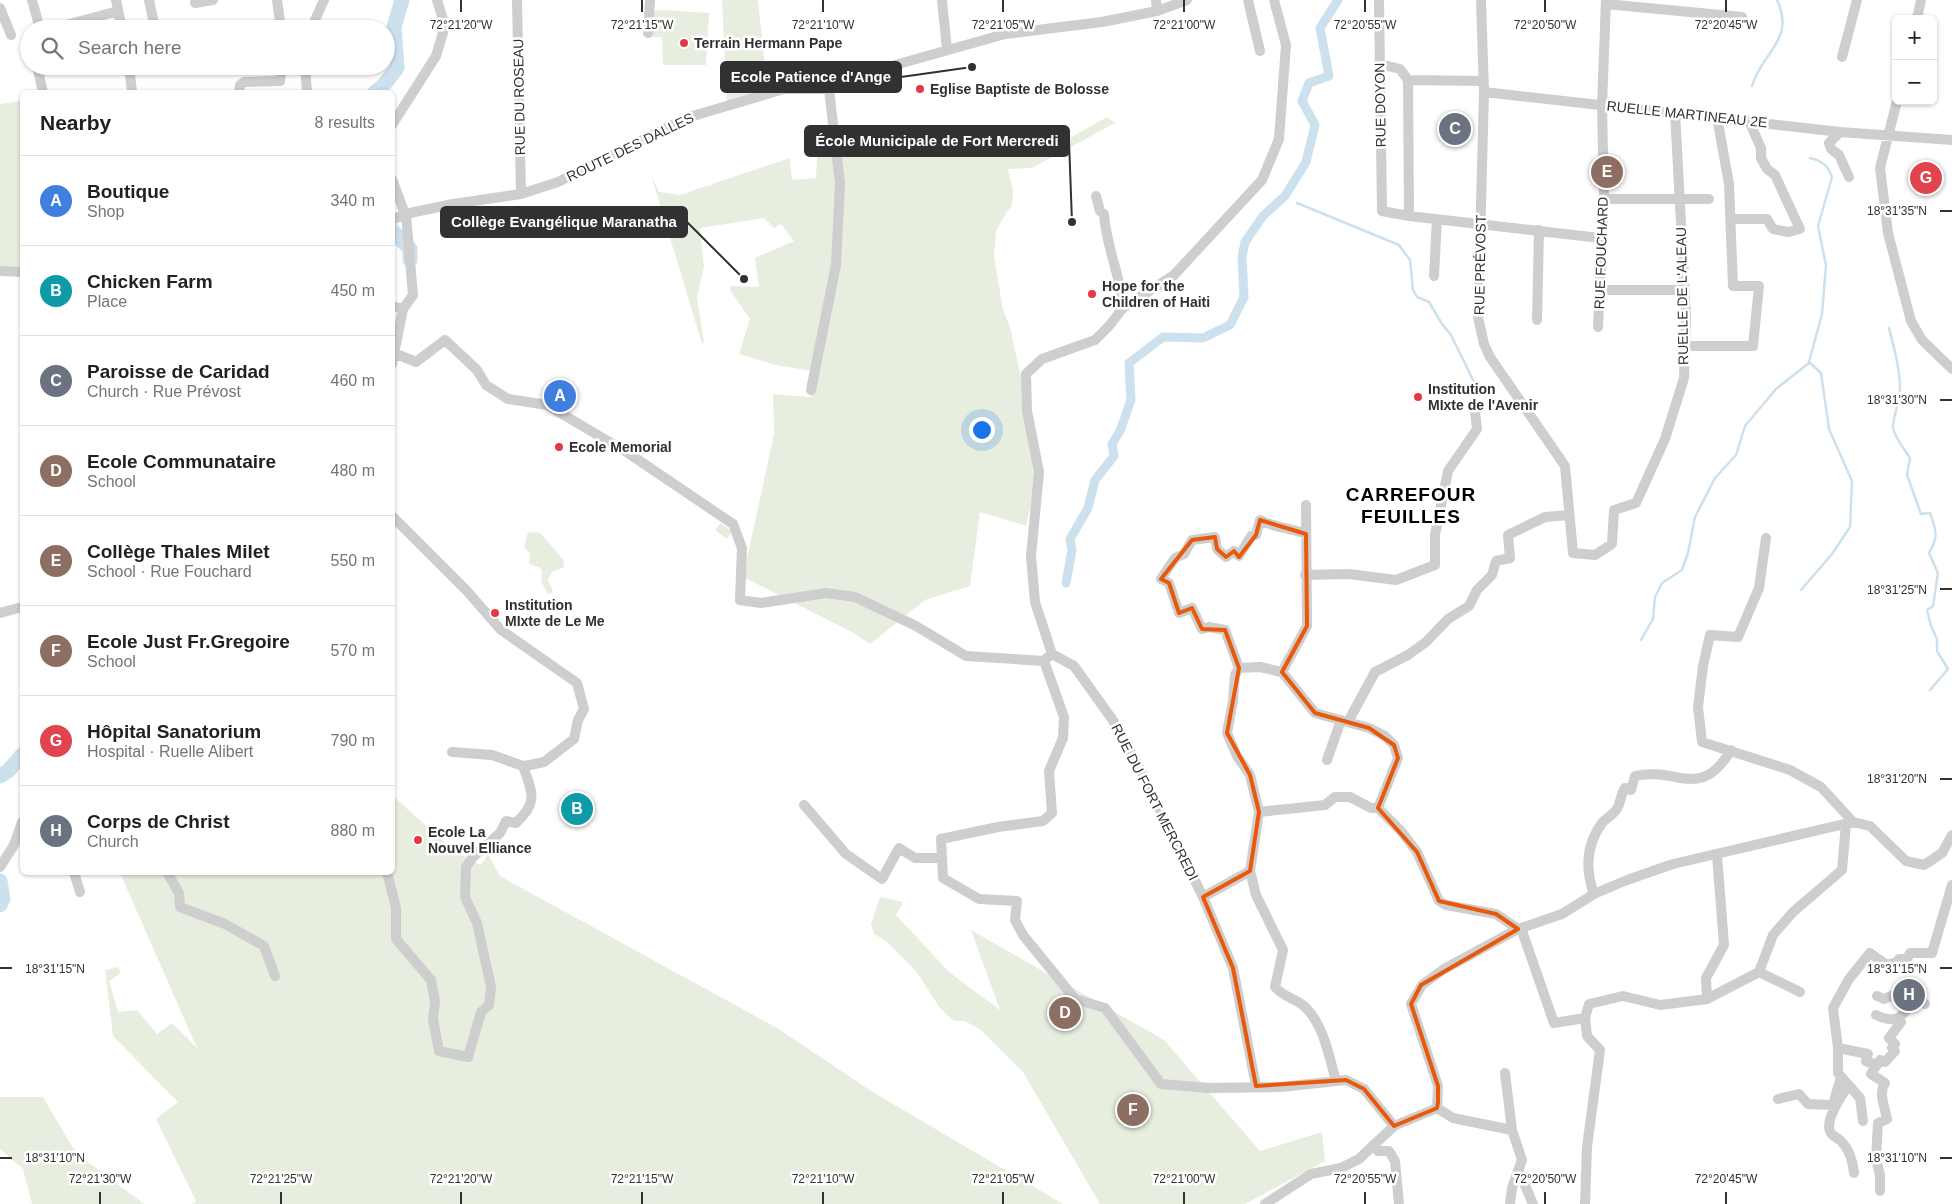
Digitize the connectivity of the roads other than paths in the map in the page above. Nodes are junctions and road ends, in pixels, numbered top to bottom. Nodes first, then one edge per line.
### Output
1 (32, 0) edge
2 (116, 0) edge
3 (149, 0) edge
4 (213, 0) edge
5 (277, 0) edge
6 (324, 0) edge
7 (437, 0) edge
8 (517, 0) edge
9 (650, 0) edge
10 (942, 0) edge
11 (1156, 0) edge
12 (1187, 0) edge
13 (1248, 0) edge
14 (1274, 0) edge
15 (1379, 0) edge
16 (1481, 0) edge
17 (1857, 0) edge
18 (1921, 0) edge
19 (1606, 2) edge
20 (194, 3) dead end
21 (0, 8) edge
22 (1157, 11) junction
23 (118, 12) junction
24 (1918, 15) edge
25 (1742, 16) dead end
26 (38, 20) edge
27 (86, 20) edge
28 (120, 20) edge
29 (153, 20) edge
30 (280, 20) edge
31 (315, 20) edge
32 (648, 33) dead end
33 (11, 35) dead end
34 (947, 50) junction
35 (1260, 51) dead end
36 (1842, 57) dead end
37 (1380, 64) junction
38 (39, 75) edge
39 (130, 75) edge
40 (283, 75) edge
41 (306, 75) edge
42 (1408, 80) junction
43 (1484, 81) junction
44 (42, 90) edge
45 (132, 90) edge
46 (239, 90) edge
47 (307, 90) edge
48 (829, 90) junction
49 (1484, 92) junction
50 (1602, 105) junction
51 (1896, 105) edge
52 (1675, 112) junction
53 (1716, 117) junction
54 (395, 120) edge
55 (1749, 121) junction
56 (1840, 132) junction
57 (1889, 135) junction
58 (1952, 140) edge
59 (1849, 177) dead end
60 (395, 186) edge
61 (521, 194) junction
62 (1096, 196) dead end
63 (1604, 199) junction
64 (1680, 199) junction
65 (1709, 199) dead end
66 (406, 214) junction
67 (1408, 216) junction
68 (395, 219) edge
69 (1437, 219) junction
70 (1731, 219) junction
71 (1480, 224) junction
72 (1539, 230) junction
73 (1600, 238) junction
74 (0, 271) edge
75 (20, 272) edge
76 (1434, 276) dead end
77 (1598, 290) junction
78 (1684, 290) junction
79 (398, 308) edge
80 (1123, 308) junction
81 (1537, 320) dead end
82 (1598, 327) dead end
83 (395, 342) edge
84 (1686, 346) junction
85 (395, 353) edge
86 (1952, 369) edge
87 (812, 390) dead end
88 (1474, 403) dead end
89 (1306, 505) dead end
90 (1569, 515) junction
91 (395, 519) edge
92 (1306, 534) junction
93 (1766, 538) dead end
94 (1584, 555) joint
95 (1305, 575) junction
96 (20, 608) edge
97 (0, 613) edge
98 (1048, 658) junction
99 (1239, 668) junction
100 (1282, 672) junction
101 (1344, 721) junction
102 (1731, 750) junction
103 (452, 752) dead end
104 (1328, 760) dead end
105 (523, 766) junction
106 (804, 805) dead end
107 (1378, 808) junction
108 (1259, 812) junction
109 (1850, 823) junction
110 (20, 828) edge
111 (1951, 839) edge
112 (1717, 854) junction
113 (940, 858) junction
114 (0, 867) edge
115 (1250, 870) junction
116 (75, 875) edge
117 (169, 875) edge
118 (388, 875) edge
119 (1952, 885) edge
120 (80, 892) dead end
121 (1594, 894) junction
122 (1203, 897) junction
123 (1519, 929) junction
124 (1760, 972) junction
125 (275, 976) dead end
126 (1800, 992) dead end
127 (1877, 996) dead end
128 (1707, 998) junction
129 (1876, 1015) dead end
130 (1585, 1018) junction
131 (1898, 1018) junction
132 (1838, 1048) junction
133 (1876, 1065) junction
134 (1505, 1073) dead end
135 (1336, 1081) junction
136 (1846, 1083) junction
137 (1256, 1086) junction
138 (1778, 1099) dead end
139 (1437, 1108) junction
140 (1864, 1121) dead end
141 (1394, 1126) junction
142 (1512, 1130) junction
143 (1374, 1144) junction
144 (1519, 1171) junction
145 (1854, 1173) dead end
146 (1880, 1190) dead end
147 (1266, 1204) edge
148 (1399, 1204) edge
149 (1510, 1204) edge
150 (1534, 1204) edge
151 (1585, 1204) edge

1 - 26 street
2 - 23 street
3 - 29 street
4 - 20 street
5 - 30 street
6 - 31 street
7 - 54 street
8 - 61 street, RUE DU ROSEAU
9 - 32 street
10 - 34 street
11 - 22 street
12 - 22 street, ROUTE DES DALLES
13 - 35 street
14 - 80 street
15 - 37 street, RUE DOYON
16 - 43 street, RUE PRÉVOST
17 - 36 street
18 - 24 street
19 - 25 street
19 - 50 street, RUE FOUCHARD
21 - 33 street
22 - 34 street, ROUTE DES DALLES
23 - 27 street
23 - 28 street
34 - 48 street, ROUTE DES DALLES
37 - 42 street
37 - 67 street, RUE DOYON
38 - 44 street
39 - 45 street
40 - 46 street
41 - 47 street
42 - 43 street
42 - 67 street
43 - 49 street, RUE PRÉVOST
48 - 61 street, ROUTE DES DALLES
48 - 87 street
49 - 50 street, RUELLE MARTINEAU 2E
49 - 71 street, RUE PRÉVOST
50 - 52 street, RUELLE MARTINEAU 2E
50 - 63 street, RUE FOUCHARD
51 - 57 street
52 - 53 street, RUELLE MARTINEAU 2E
52 - 64 street, RUELLE DE L'ALEAU
53 - 55 street, RUELLE MARTINEAU 2E
53 - 70 street
55 - 56 street, RUELLE MARTINEAU 2E
55 - 70 street
56 - 57 street, RUELLE MARTINEAU 2E
56 - 59 street
57 - 58 street, RUELLE MARTINEAU 2E
57 - 86 street
60 - 66 street
61 - 66 street, ROUTE DES DALLES
62 - 80 street
63 - 64 street
63 - 73 street, RUE FOUCHARD
64 - 65 street
64 - 78 street, RUELLE DE L'ALEAU
66 - 68 street, ROUTE DES DALLES
66 - 79 street
67 - 69 street
69 - 71 street
69 - 76 street
70 - 84 street
71 - 72 street
71 - 90 street, RUE PRÉVOST
72 - 73 street
72 - 81 street
73 - 77 street, RUE FOUCHARD
74 - 75 street
77 - 78 street
77 - 82 street, RUE FOUCHARD
78 - 84 street, RUELLE DE L'ALEAU
79 - 83 street
80 - 98 street
84 - 94 street, RUELLE DE L'ALEAU
85 - 98 street
88 - 95 street
89 - 92 street
90 - 94 street, RUE PRÉVOST
90 - 101 street
91 - 105 street
92 - 95 street
92 - 99 street
93 - 102 street
95 - 100 street
96 - 97 street
98 - 113 street
98 - 122 street, RUE DU FORT MERCREDI
99 - 100 street
99 - 108 street
100 - 101 street
101 - 104 street
101 - 107 street
102 - 109 street
102 - 121 street
103 - 105 street
105 - 118 street
106 - 113 street
107 - 108 street
107 - 123 street
108 - 115 street
109 - 111 street
109 - 112 street
109 - 124 street
110 - 114 street
112 - 121 street
112 - 128 street
113 - 137 street
115 - 122 street
115 - 135 street
116 - 120 street
117 - 125 street
119 - 132 street
121 - 123 street
122 - 137 street, RUE DU FORT MERCREDI
123 - 130 street
123 - 139 street
124 - 126 street
124 - 128 street
127 - 131 street
128 - 130 street
129 - 131 street
130 - 151 street
131 - 133 street
132 - 133 street
132 - 136 street
133 - 146 street
134 - 142 street
135 - 137 street
135 - 141 street
136 - 138 street
136 - 140 street
136 - 145 street
139 - 141 street
139 - 142 street
141 - 143 street
142 - 144 street
143 - 147 street
143 - 148 street
144 - 149 street
144 - 150 street

